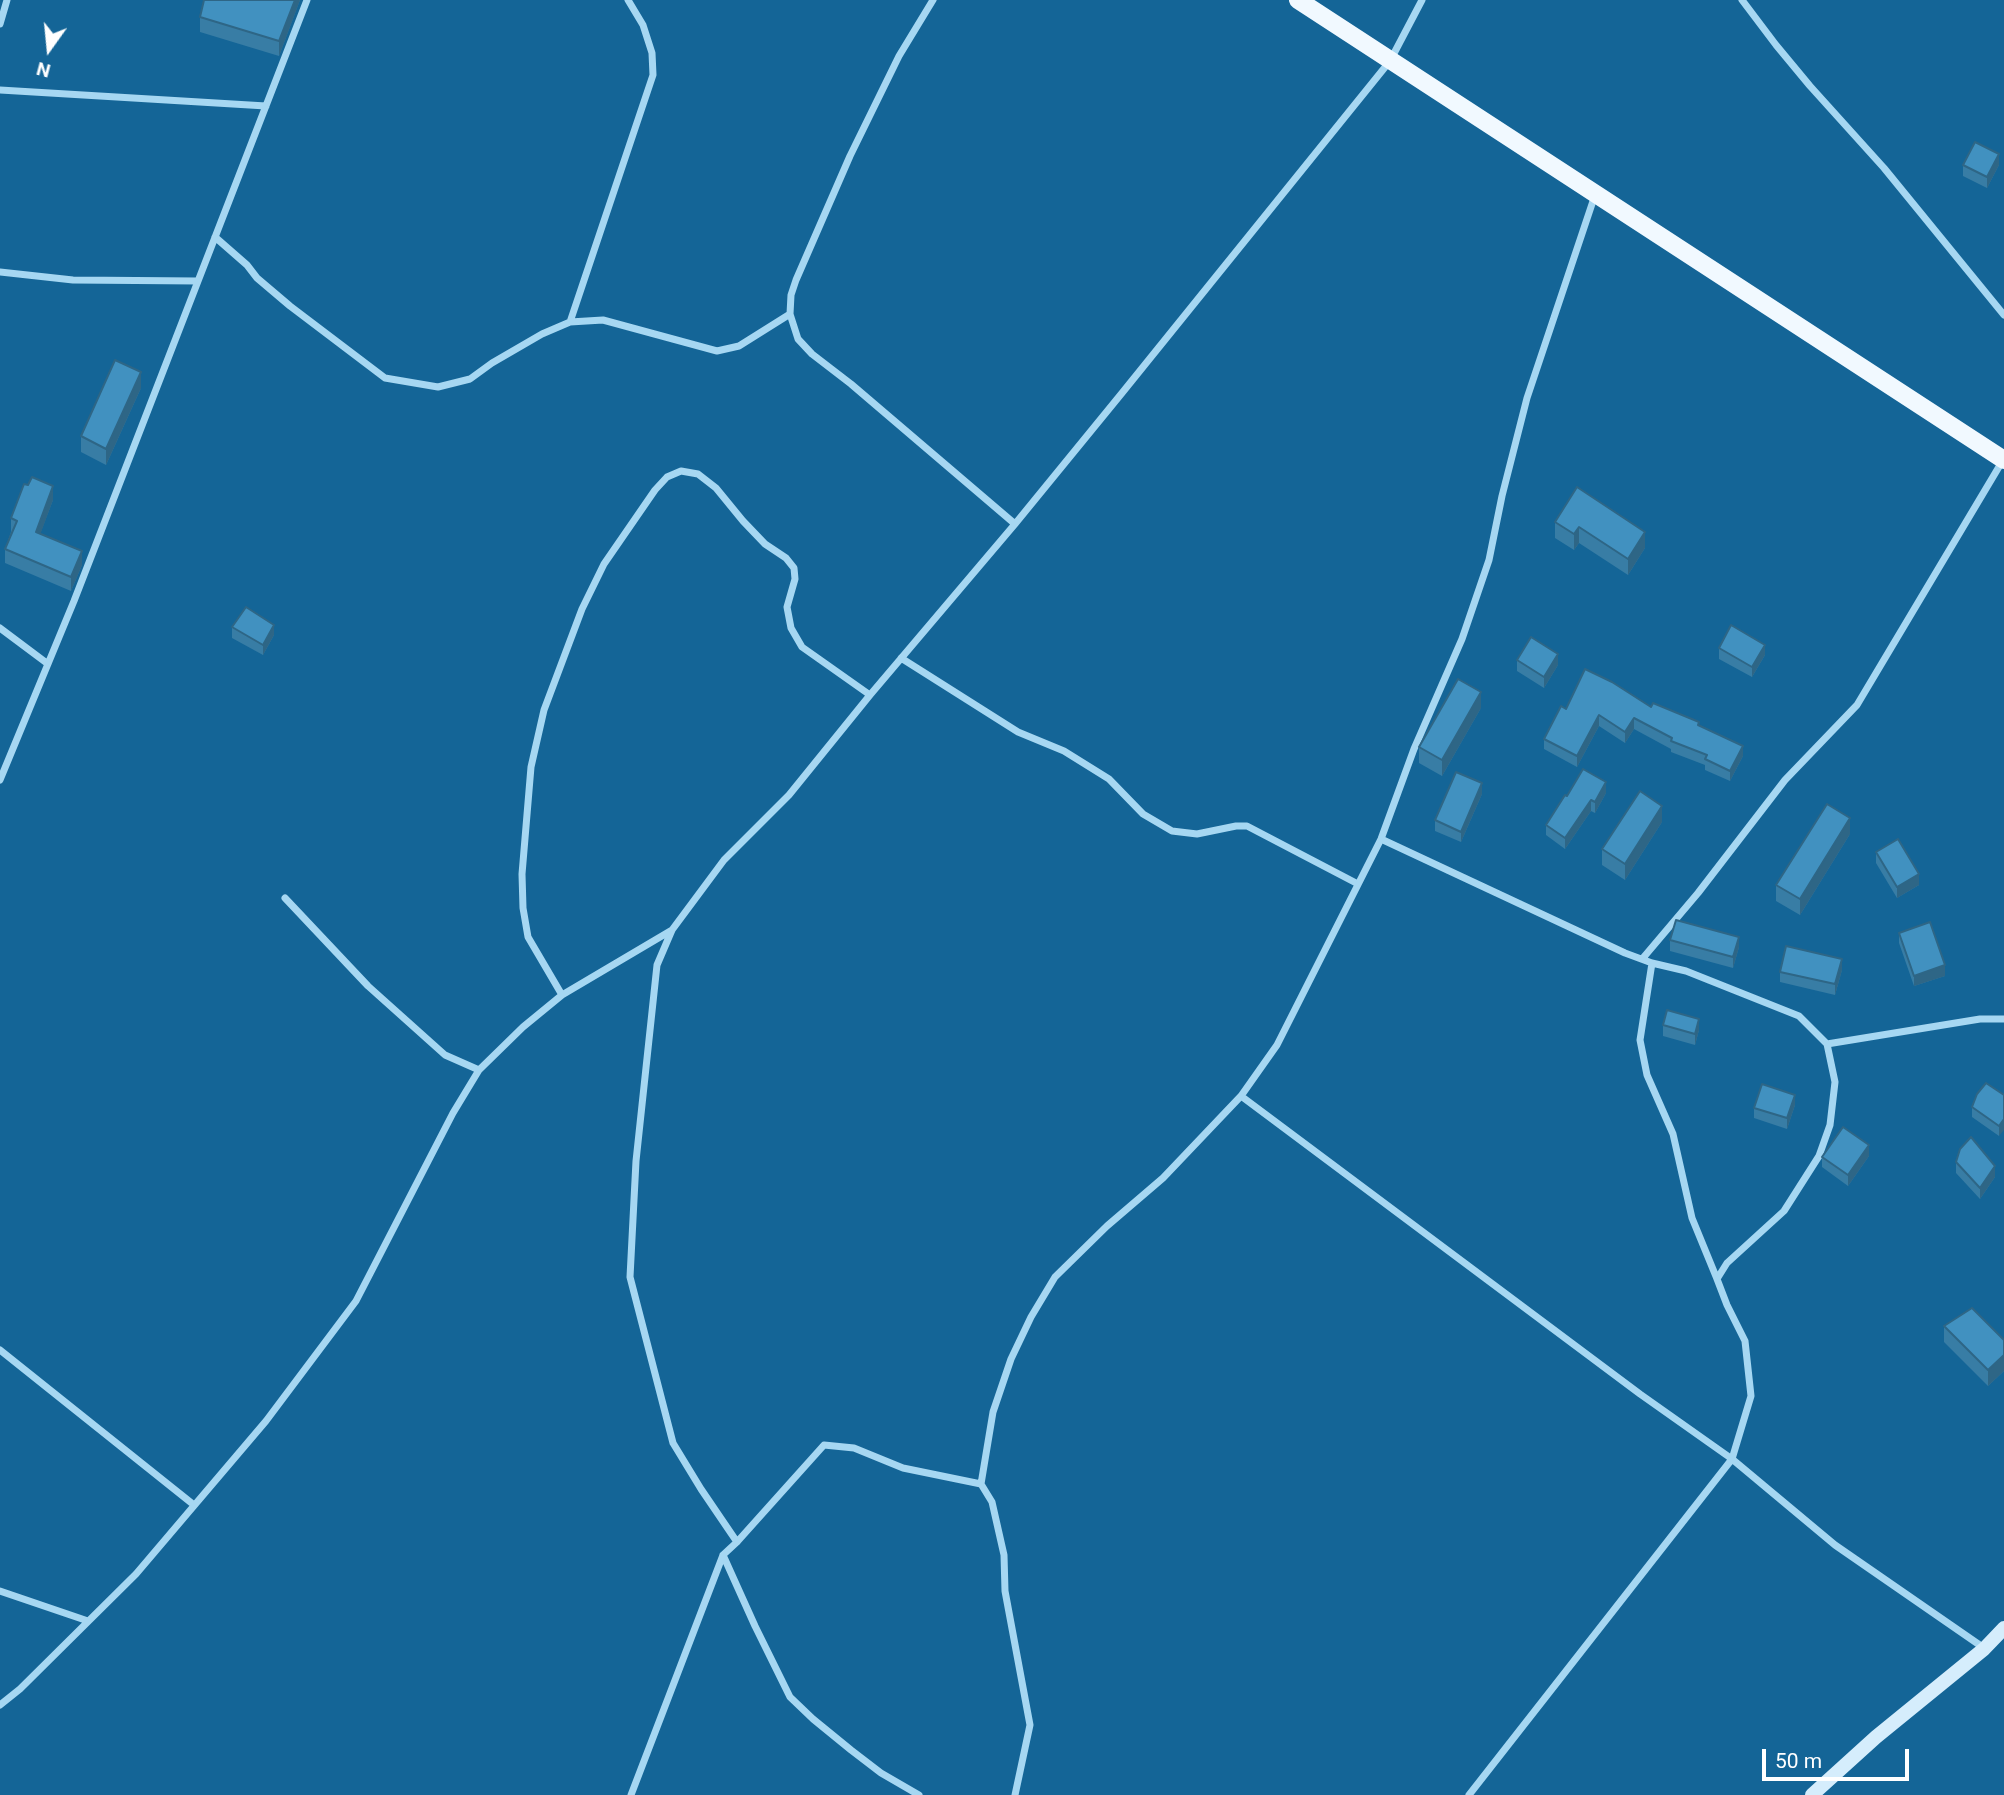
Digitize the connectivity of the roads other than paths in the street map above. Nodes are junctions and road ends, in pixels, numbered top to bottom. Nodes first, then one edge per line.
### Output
1 (7, 0) edge
2 (307, 0) edge
3 (628, 0) edge
4 (933, 0) edge
5 (1298, 0) edge
6 (1422, 0) edge
7 (1742, 0) edge
8 (0, 24) edge
9 (1390, 61) junction
10 (0, 90) edge
11 (266, 106) junction
12 (1596, 192) junction
13 (215, 237) junction
14 (0, 272) edge
15 (198, 281) junction
16 (790, 314) junction
17 (2004, 315) edge
18 (570, 322) junction
19 (2003, 459) edge
20 (1015, 524) junction
21 (0, 628) edge
22 (901, 658) junction
23 (48, 664) junction
24 (870, 695) junction
25 (0, 780) edge
26 (1381, 839) junction
27 (1358, 884) junction
28 (285, 898) dead end
29 (672, 930) junction
30 (1643, 958) junction
31 (1652, 963) junction
32 (562, 995) junction
33 (2004, 1019) edge
34 (1827, 1044) junction
35 (479, 1070) junction
36 (1241, 1096) junction
37 (1717, 1279) junction
38 (0, 1350) edge
39 (1732, 1459) junction
40 (981, 1483) junction
41 (194, 1505) junction
42 (737, 1542) junction
43 (723, 1555) junction
44 (0, 1591) edge
45 (88, 1622) junction
46 (2004, 1628) edge
47 (1984, 1649) junction
48 (0, 1705) edge
49 (631, 1795) edge
50 (919, 1795) edge
51 (1015, 1795) edge
52 (1469, 1795) edge
53 (1812, 1795) edge

1 - 8 street
2 - 11 street
3 - 18 street
4 - 16 street
5 - 9 main road
6 - 9 street
7 - 17 street
9 - 12 main road
9 - 20 street
10 - 11 street
11 - 13 street
12 - 19 main road
12 - 26 street
13 - 15 street
13 - 18 street
14 - 15 street
15 - 23 street
16 - 18 street
16 - 20 street
19 - 30 street
20 - 22 street
21 - 23 street
22 - 24 street
22 - 27 street
23 - 25 street
24 - 29 street
24 - 32 street
26 - 27 street
26 - 30 street
27 - 36 street
28 - 35 street
29 - 32 street
29 - 42 street
30 - 31 street
31 - 34 street
31 - 37 street
32 - 35 street
33 - 34 street
34 - 37 street
35 - 41 street
36 - 39 street
36 - 40 street
37 - 39 street
38 - 41 street
39 - 47 street
39 - 52 street
40 - 42 street
40 - 51 street
41 - 45 street
42 - 43 street
43 - 49 street
43 - 50 street
44 - 45 street
45 - 48 street
46 - 47 main road
47 - 53 main road

